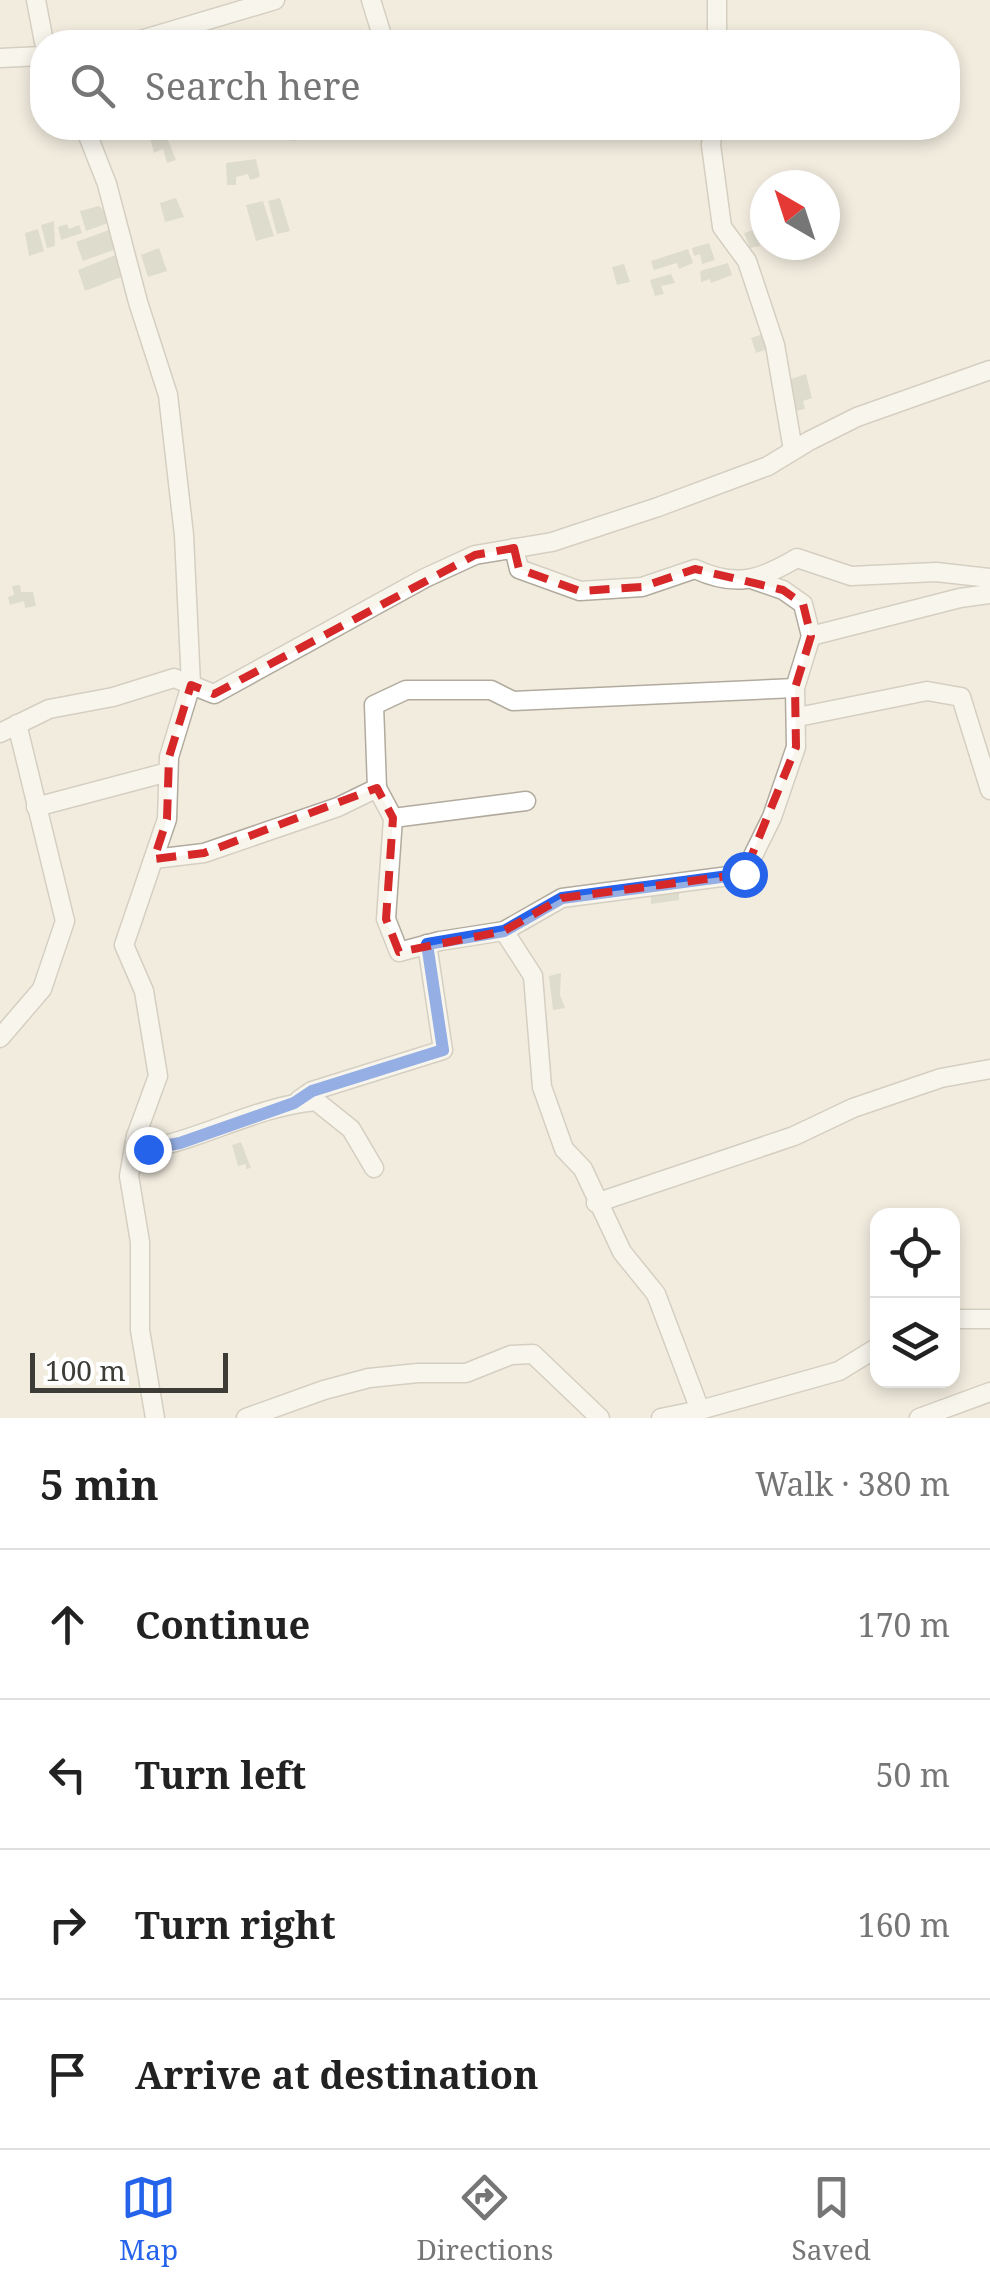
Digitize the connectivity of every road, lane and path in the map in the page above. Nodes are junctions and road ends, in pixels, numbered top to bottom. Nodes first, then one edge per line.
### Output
1 (36, 0) edge
2 (275, 0) edge
3 (371, 0) edge
4 (717, 0) edge
5 (42, 30) edge
6 (174, 30) edge
7 (380, 30) edge
8 (716, 30) edge
9 (30, 57) edge
10 (0, 58) edge
11 (90, 140) edge
12 (712, 140) edge
13 (990, 370) edge
14 (793, 450) junction
15 (514, 548) junction
16 (990, 578) edge
17 (754, 580) junction
18 (990, 594) edge
19 (810, 636) junction
20 (191, 686) junction
21 (795, 688) junction
22 (798, 717) junction
23 (9, 729) edge
24 (168, 772) junction
25 (376, 788) junction
26 (990, 790) edge
27 (526, 800) dead end
28 (36, 807) junction
29 (393, 818) junction
30 (154, 859) junction
31 (504, 931) junction
32 (427, 944) junction
33 (0, 1038) edge
34 (990, 1070) edge
35 (294, 1103) junction
36 (136, 1136) junction
37 (374, 1168) dead end
38 (596, 1202) junction
39 (990, 1319) edge
40 (960, 1320) edge
41 (870, 1352) edge
42 (990, 1392) edge
43 (700, 1410) junction
44 (155, 1418) edge
45 (246, 1418) edge
46 (600, 1418) edge
47 (661, 1418) edge
48 (918, 1418) edge

1 - 5 street
2 - 6 street
3 - 7 street
4 - 8 street
9 - 10 street
11 - 20 street
12 - 14 street
13 - 14 street
14 - 15 street
15 - 17 street
15 - 20 street
16 - 17 street
17 - 19 street
18 - 19 street
19 - 21 street
20 - 23 street
20 - 24 street
21 - 22 street
21 - 25 street
22 - 26 street
22 - 31 street
23 - 28 street
24 - 28 street
24 - 30 street
25 - 29 street
25 - 30 street
27 - 29 street
28 - 33 street
29 - 32 street
30 - 36 street
31 - 32 street
31 - 38 street
32 - 35 street
34 - 38 street
35 - 36 street
35 - 37 street
36 - 44 street
38 - 43 street
39 - 40 street
41 - 43 street
42 - 48 street
43 - 47 street
45 - 46 street

